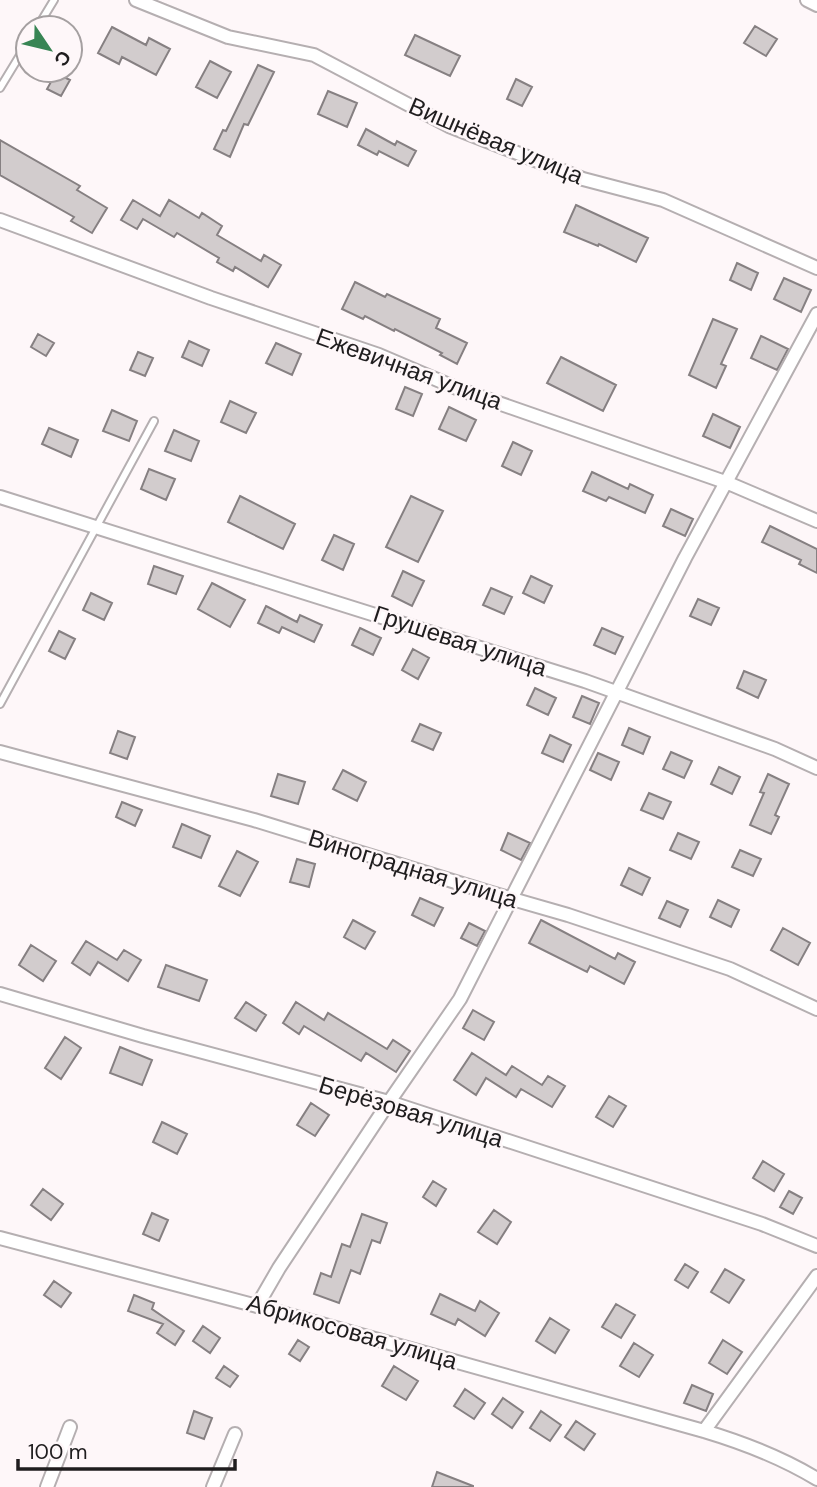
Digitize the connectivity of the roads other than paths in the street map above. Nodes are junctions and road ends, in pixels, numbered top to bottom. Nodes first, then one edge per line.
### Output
1 (136, 0) edge
2 (807, 0) edge
3 (817, 5) edge
4 (14, 65) edge
5 (0, 88) edge
6 (0, 220) edge
7 (817, 268) edge
8 (817, 314) edge
9 (154, 421) dead end
10 (728, 483) junction
11 (0, 497) edge
12 (817, 521) edge
13 (98, 527) junction
14 (616, 692) junction
15 (0, 704) edge
16 (0, 752) edge
17 (817, 768) edge
18 (511, 899) junction
19 (0, 994) edge
20 (817, 1009) edge
21 (389, 1102) junction
22 (0, 1238) edge
23 (817, 1246) edge
24 (817, 1276) edge
25 (257, 1306) junction
26 (70, 1427) dead end
27 (704, 1431) junction
28 (235, 1434) dead end
29 (817, 1479) edge
30 (47, 1487) edge
31 (213, 1487) edge

1 - 7 street, Вишнёвая улица
2 - 3 street
4 - 5 lane
6 - 10 street, Ежевичная улица
8 - 10 street
9 - 13 lane
10 - 12 street, Ежевичная улица
10 - 14 street
11 - 13 street, Грушевая улица
13 - 14 street, Грушевая улица
13 - 15 lane
14 - 17 street, Грушевая улица
14 - 18 street
16 - 18 street, Виноградная улица
18 - 20 street, Виноградная улица
18 - 21 street
19 - 21 street, Берёзовая улица
21 - 23 street, Берёзовая улица
21 - 25 street
22 - 25 street, Абрикосовая улица
24 - 27 street
25 - 27 street, Абрикосовая улица
26 - 30 street
27 - 29 street, Абрикосовая улица
28 - 31 street

